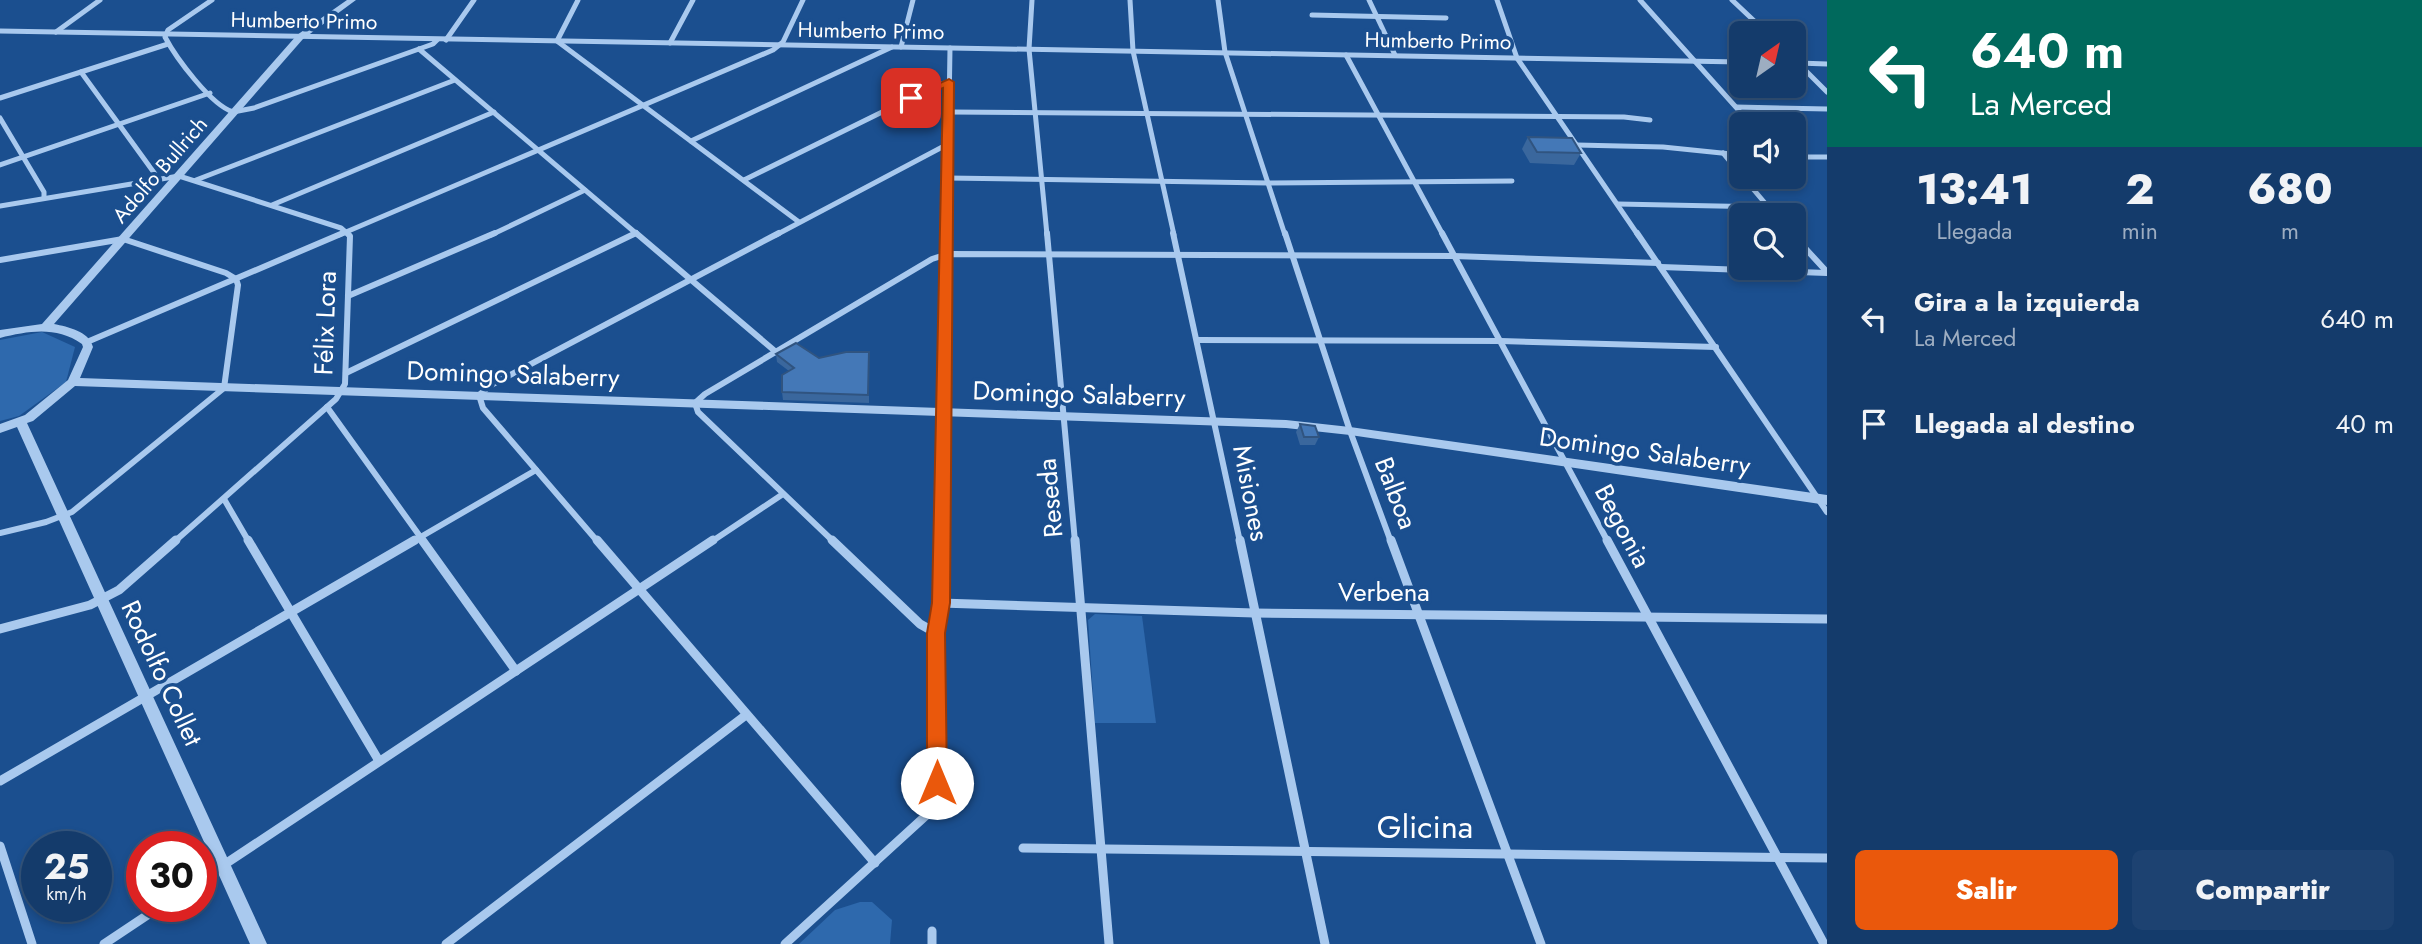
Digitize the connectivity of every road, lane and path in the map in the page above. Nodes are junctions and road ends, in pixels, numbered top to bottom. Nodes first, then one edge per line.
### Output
1 (100, 0) edge
2 (212, 0) edge
3 (352, 0) edge
4 (474, 0) edge
5 (578, 0) edge
6 (693, 0) edge
7 (803, 0) edge
8 (913, 0) edge
9 (1032, 0) edge
10 (1130, 0) edge
11 (1218, 0) edge
12 (1369, 0) edge
13 (1497, 0) edge
14 (1640, 0) edge
15 (1732, 0) edge
16 (1311, 15) dead end
17 (1376, 16) junction
18 (1446, 18) dead end
19 (1754, 21) edge
20 (0, 31) edge
21 (56, 32) junction
22 (166, 34) junction
23 (300, 37) junction
24 (438, 40) junction
25 (446, 40) junction
26 (557, 41) junction
27 (670, 43) junction
28 (168, 44) junction
29 (780, 45) junction
30 (892, 47) junction
31 (901, 47) junction
32 (950, 48) junction
33 (1029, 49) junction
34 (419, 50) junction
35 (1133, 51) junction
36 (1226, 52) junction
37 (1346, 55) junction
38 (1395, 55) junction
39 (1517, 58) junction
40 (1695, 61) junction
41 (1729, 62) edge
42 (1806, 63) edge
43 (1827, 64) edge
44 (81, 72) junction
45 (1806, 72) edge
46 (455, 80) junction
47 (949, 82) junction
48 (1827, 92) edge
49 (209, 93) junction
50 (0, 98) edge
51 (644, 105) junction
52 (1736, 107) junction
53 (1827, 108) edge
54 (494, 112) junction
55 (950, 112) junction
56 (1740, 112) edge
57 (234, 113) junction
58 (1036, 113) junction
59 (1146, 114) junction
60 (1245, 114) junction
61 (1379, 116) junction
62 (0, 118) edge
63 (1558, 118) junction
64 (1650, 120) dead end
65 (119, 124) junction
66 (691, 141) junction
67 (948, 144) junction
68 (1577, 145) junction
69 (539, 150) junction
70 (1723, 153) junction
71 (1729, 154) edge
72 (23, 157) junction
73 (1806, 157) edge
74 (1827, 157) edge
75 (1729, 160) edge
76 (0, 164) edge
77 (179, 176) junction
78 (948, 178) junction
79 (155, 179) junction
80 (197, 180) junction
81 (744, 180) junction
82 (1042, 180) junction
83 (1161, 181) junction
84 (1512, 181) dead end
85 (1268, 183) junction
86 (1415, 183) junction
87 (1752, 189) edge
88 (585, 190) junction
89 (44, 198) junction
90 (1764, 203) edge
91 (1618, 204) junction
92 (272, 205) junction
93 (0, 206) edge
94 (1729, 206) edge
95 (799, 222) junction
96 (347, 231) junction
97 (636, 233) junction
98 (123, 239) junction
99 (1806, 249) edge
100 (948, 254) junction
101 (1049, 254) junction
102 (1177, 255) junction
103 (1292, 255) junction
104 (1454, 256) junction
105 (0, 260) edge
106 (1659, 265) junction
107 (1827, 273) edge
108 (236, 279) junction
109 (690, 280) junction
110 (348, 296) junction
111 (47, 325) junction
112 (0, 334) edge
113 (1197, 340) junction
114 (1320, 340) junction
115 (1501, 341) junction
116 (88, 342) junction
117 (1716, 347) junction
118 (776, 352) junction
119 (346, 373) junction
120 (74, 383) junction
121 (224, 388) junction
122 (342, 391) junction
123 (479, 395) junction
124 (695, 403) junction
125 (327, 407) junction
126 (944, 413) junction
127 (1064, 417) junction
128 (1215, 421) junction
129 (21, 422) junction
130 (0, 429) edge
131 (1350, 431) junction
132 (1565, 462) junction
133 (536, 470) junction
134 (783, 494) junction
135 (224, 499) junction
136 (1823, 499) edge
137 (1827, 512) edge
138 (64, 516) junction
139 (0, 533) edge
140 (421, 537) junction
141 (639, 590) junction
142 (102, 600) junction
143 (941, 603) junction
144 (1080, 608) junction
145 (290, 612) junction
146 (1419, 612) junction
147 (1254, 613) junction
148 (1648, 616) junction
149 (1827, 619) edge
150 (0, 629) edge
151 (936, 633) junction
152 (516, 671) junction
153 (148, 696) junction
154 (746, 715) junction
155 (379, 761) junction
156 (0, 781) edge
157 (0, 846) edge
158 (1023, 848) dead end
159 (1101, 849) junction
160 (1306, 852) junction
161 (1508, 854) junction
162 (1777, 856) junction
163 (1827, 858) edge
164 (875, 863) junction
165 (223, 866) junction
166 (217, 870) edge
167 (137, 922) edge
168 (932, 931) dead end
169 (32, 944) edge
170 (104, 944) edge
171 (259, 944) edge
172 (446, 944) edge
173 (785, 944) edge
174 (932, 944) edge
175 (1109, 944) edge
176 (1325, 944) edge
177 (1541, 944) edge
178 (1824, 944) edge

1 - 21 street
2 - 22 street
3 - 23 street, Adolfo Bullrich
4 - 25 street
5 - 26 street
6 - 27 street
7 - 29 street
8 - 31 street
9 - 33 street, Reseda
10 - 35 street, Misiones
11 - 36 street, Balboa
12 - 17 street
13 - 39 street
14 - 40 street
15 - 19 street
16 - 17 street
17 - 18 street
17 - 38 street
20 - 21 street, Humberto Primo
21 - 22 street, Humberto Primo
22 - 23 street, Humberto Primo
22 - 28 street
23 - 24 street, Humberto Primo
23 - 57 street, Adolfo Bullrich
24 - 25 street, Humberto Primo
24 - 34 street
25 - 26 street, Humberto Primo
26 - 27 street, Humberto Primo
26 - 51 street
27 - 29 street, Humberto Primo
28 - 44 street
28 - 49 street
29 - 30 street, Humberto Primo
29 - 51 street
30 - 31 street, Humberto Primo
30 - 66 street
31 - 32 street, Humberto Primo
32 - 33 street, Humberto Primo
32 - 47 street
33 - 35 street, Humberto Primo
33 - 58 street, Reseda
34 - 46 street
34 - 57 street
35 - 36 street, Humberto Primo
35 - 59 street, Misiones
36 - 37 street, Humberto Primo
36 - 60 street, Balboa
37 - 38 street, Humberto Primo
37 - 61 street, Begonia
38 - 39 street, Humberto Primo
39 - 40 street, Humberto Primo
39 - 63 street
40 - 41 street, Humberto Primo
40 - 52 street
42 - 43 street
44 - 50 street
44 - 65 street
45 - 48 street
46 - 54 street
46 - 80 street
47 - 55 street
47 - 81 street
49 - 57 street
49 - 65 street
51 - 66 street
51 - 69 street
52 - 53 street
52 - 56 street
54 - 69 street
54 - 92 street
55 - 58 street
55 - 67 street
57 - 77 street, Adolfo Bullrich
58 - 59 street
58 - 82 street, Reseda
59 - 60 street
59 - 83 street, Misiones
60 - 61 street
60 - 85 street, Balboa
61 - 63 street
61 - 86 street, Begonia
62 - 72 street
63 - 64 street
63 - 68 street
65 - 72 street
65 - 79 street
66 - 81 street
67 - 78 street
67 - 95 street
68 - 70 street
68 - 91 street
69 - 88 street
69 - 96 street
70 - 71 street
70 - 75 street
72 - 76 street
72 - 89 street
73 - 74 street
77 - 79 street
77 - 80 street
77 - 98 street, Adolfo Bullrich
78 - 82 street
78 - 100 street
79 - 89 street
80 - 92 street
81 - 95 street
82 - 83 street
82 - 101 street, Reseda
83 - 85 street
83 - 102 street, Misiones
84 - 86 street
85 - 86 street
85 - 103 street, Balboa
86 - 104 street, Begonia
87 - 90 street
88 - 97 street
88 - 110 street
89 - 93 street
91 - 94 street
91 - 106 street
92 - 96 street
95 - 109 street
96 - 108 street
96 - 110 street, Félix Lora
97 - 109 street
97 - 119 street
98 - 105 street
98 - 108 street
98 - 111 street, Adolfo Bullrich
99 - 107 street
100 - 101 street
100 - 118 street
100 - 126 street
101 - 102 street
101 - 127 street, Reseda
102 - 103 street
102 - 113 street, Misiones
103 - 104 street
103 - 114 street, Balboa
104 - 106 street
104 - 115 street, Begonia
106 - 107 street
106 - 117 street
108 - 116 street
108 - 121 street
109 - 118 street
109 - 123 street
110 - 119 street, Félix Lora
111 - 112 street
111 - 116 street
113 - 114 street
113 - 128 street, Misiones
114 - 115 street
114 - 131 street, Balboa
115 - 117 street
115 - 132 street, Begonia
116 - 120 street
117 - 136 street
118 - 124 street
119 - 122 street, Félix Lora
120 - 121 street, Domingo Salaberry
120 - 129 street
121 - 122 street, Domingo Salaberry
121 - 138 street
122 - 123 street, Domingo Salaberry
122 - 125 street, Félix Lora
123 - 124 street, Domingo Salaberry
123 - 133 street
124 - 126 street, Domingo Salaberry
124 - 134 street
125 - 135 street, Félix Lora
125 - 140 street
126 - 127 street, Domingo Salaberry
126 - 143 street
127 - 128 street, Domingo Salaberry
127 - 144 street, Reseda
128 - 131 street, Domingo Salaberry
128 - 147 street, Misiones
129 - 130 street
129 - 138 street, Rodolfo Collet
131 - 132 street, Domingo Salaberry
131 - 146 street, Balboa
132 - 136 street, Domingo Salaberry
132 - 148 street, Begonia
133 - 140 street
133 - 141 street
134 - 141 street
134 - 151 street
135 - 142 street, Félix Lora
135 - 145 street
136 - 137 street
138 - 139 street
138 - 142 street, Rodolfo Collet
140 - 145 street
140 - 152 street
141 - 152 street
141 - 154 street
142 - 150 street, Félix Lora
142 - 153 street, Rodolfo Collet
143 - 144 street, Verbena
143 - 151 street
144 - 147 street, Verbena
144 - 159 street, Reseda
145 - 153 street
145 - 155 street
146 - 147 street, Verbena
146 - 148 street, Verbena
146 - 161 street, Balboa
147 - 160 street, Misiones
148 - 149 street, Verbena
148 - 162 street, Begonia
151 - 164 street
152 - 155 street
153 - 156 street
153 - 165 street, Rodolfo Collet
154 - 164 street
154 - 172 street
155 - 165 street
157 - 169 street
158 - 159 street, Glicina
159 - 160 street, Glicina
159 - 175 street, Reseda
160 - 161 street, Glicina
160 - 176 street, Misiones
161 - 162 street, Glicina
161 - 177 street, Balboa
162 - 163 street, Glicina
162 - 178 street, Begonia
164 - 173 street
165 - 166 street
165 - 171 street, Rodolfo Collet
167 - 170 street
168 - 174 street

